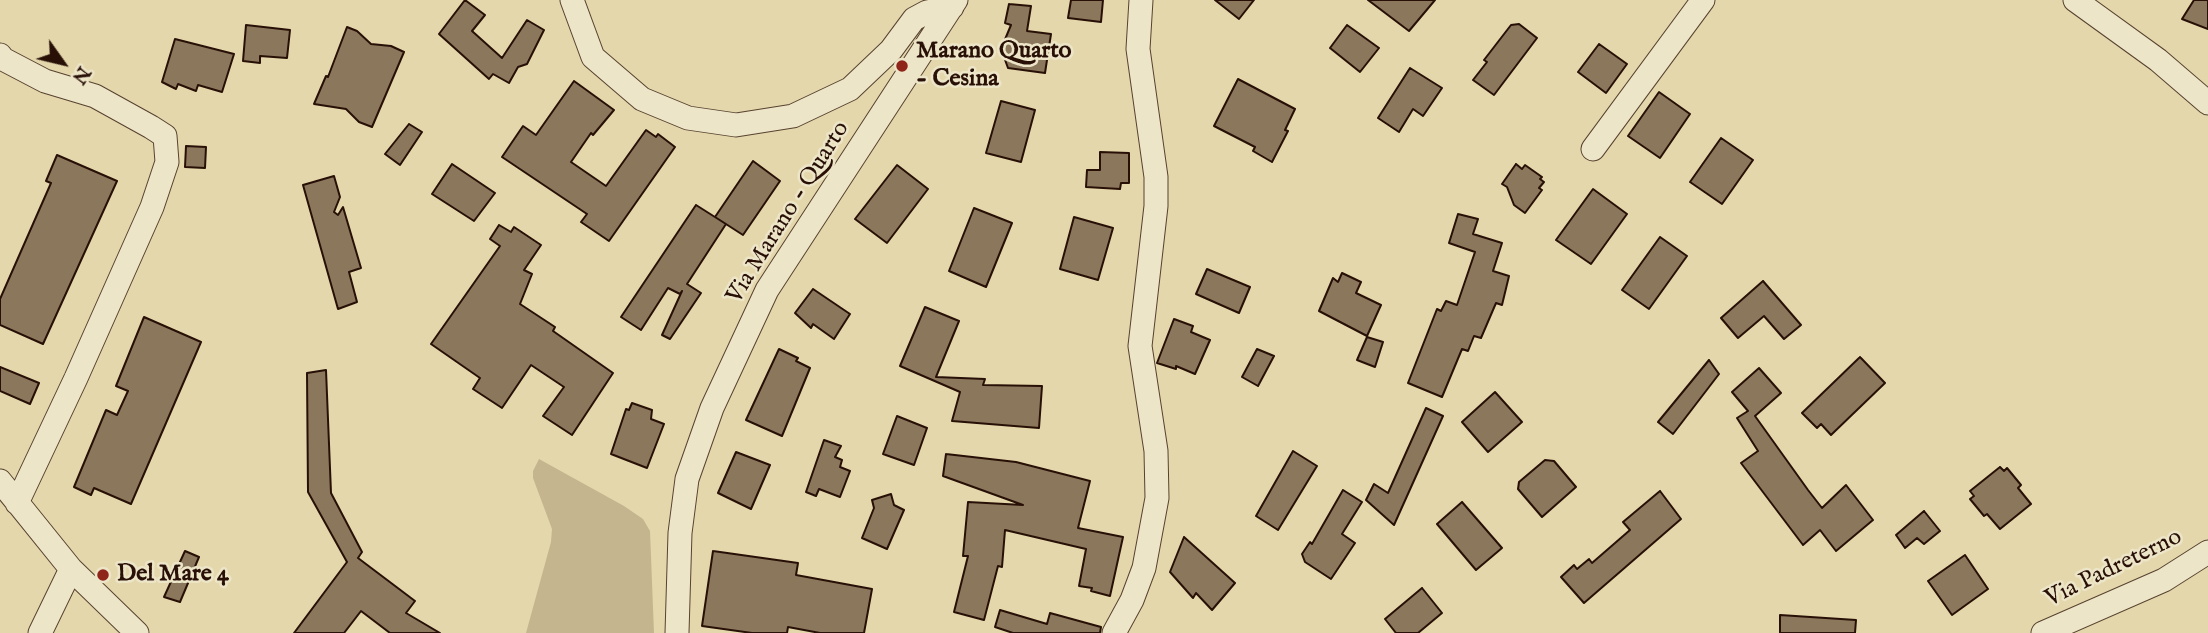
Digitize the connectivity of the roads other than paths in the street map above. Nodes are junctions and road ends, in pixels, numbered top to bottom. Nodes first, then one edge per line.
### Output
1 (572, 0) edge
2 (1141, 0) edge
3 (1703, 0) edge
4 (2075, 0) edge
5 (954, 4) edge
6 (0, 55) edge
7 (2208, 103) edge
8 (1593, 149) dead end
9 (0, 481) edge
10 (17, 503) junction
11 (2208, 552) edge
12 (71, 569) junction
13 (40, 633) edge
14 (137, 633) edge
15 (677, 633) edge
16 (1114, 633) edge
17 (2043, 633) edge

1 - 5 street
2 - 16 street
3 - 8 street
4 - 7 street
5 - 15 street, Via Marano - Quarto
6 - 10 street
9 - 10 street
10 - 12 street
11 - 17 street, Via Padreterno
12 - 13 street
12 - 14 street

